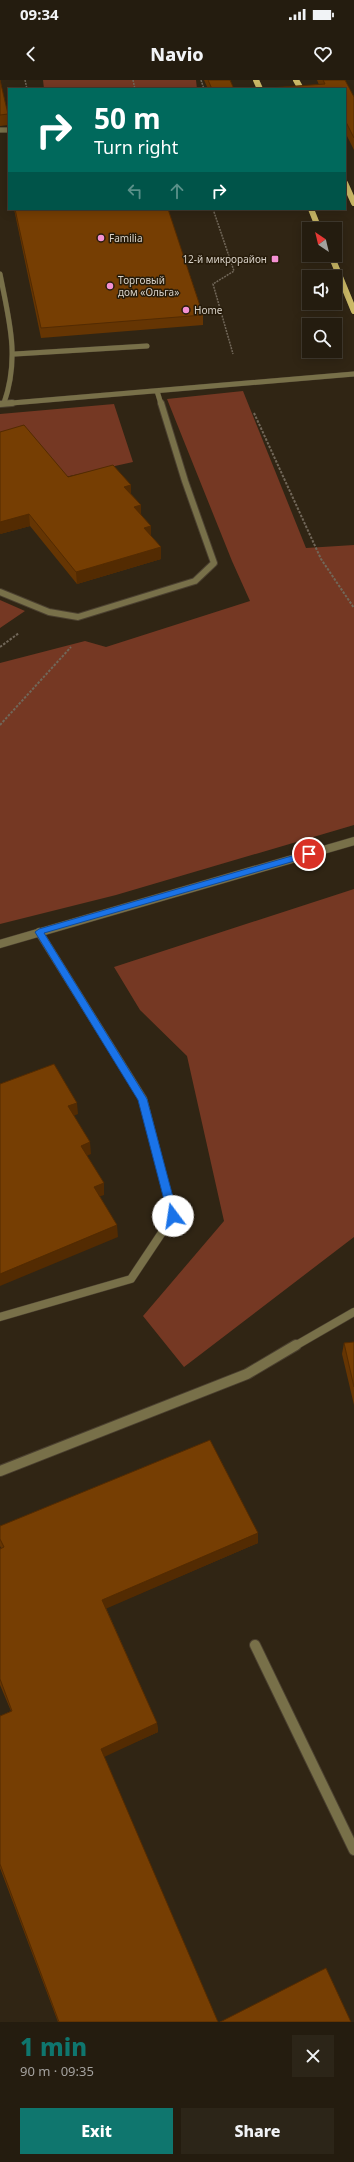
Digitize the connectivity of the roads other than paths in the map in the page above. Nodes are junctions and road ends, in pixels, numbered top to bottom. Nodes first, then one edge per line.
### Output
1 (346, 185) edge
2 (354, 203) edge
3 (311, 210) edge
4 (317, 222) edge
5 (333, 262) edge
6 (0, 274) edge
7 (354, 310) edge
8 (147, 346) dead end
9 (15, 354) junction
10 (354, 374) edge
11 (157, 391) junction
12 (2, 404) edge
13 (0, 592) edge
14 (354, 840) edge
15 (39, 932) junction
16 (0, 944) edge
17 (354, 1312) edge
18 (0, 1317) edge
19 (0, 1471) edge
20 (255, 1645) dead end
21 (354, 1850) edge

1 - 2 main road
3 - 4 main road
5 - 7 main road
6 - 9 lane
8 - 9 lane
9 - 12 lane
10 - 11 lane
11 - 12 lane
11 - 13 lane
14 - 15 lane
15 - 16 lane
15 - 18 lane
17 - 19 lane
20 - 21 lane

